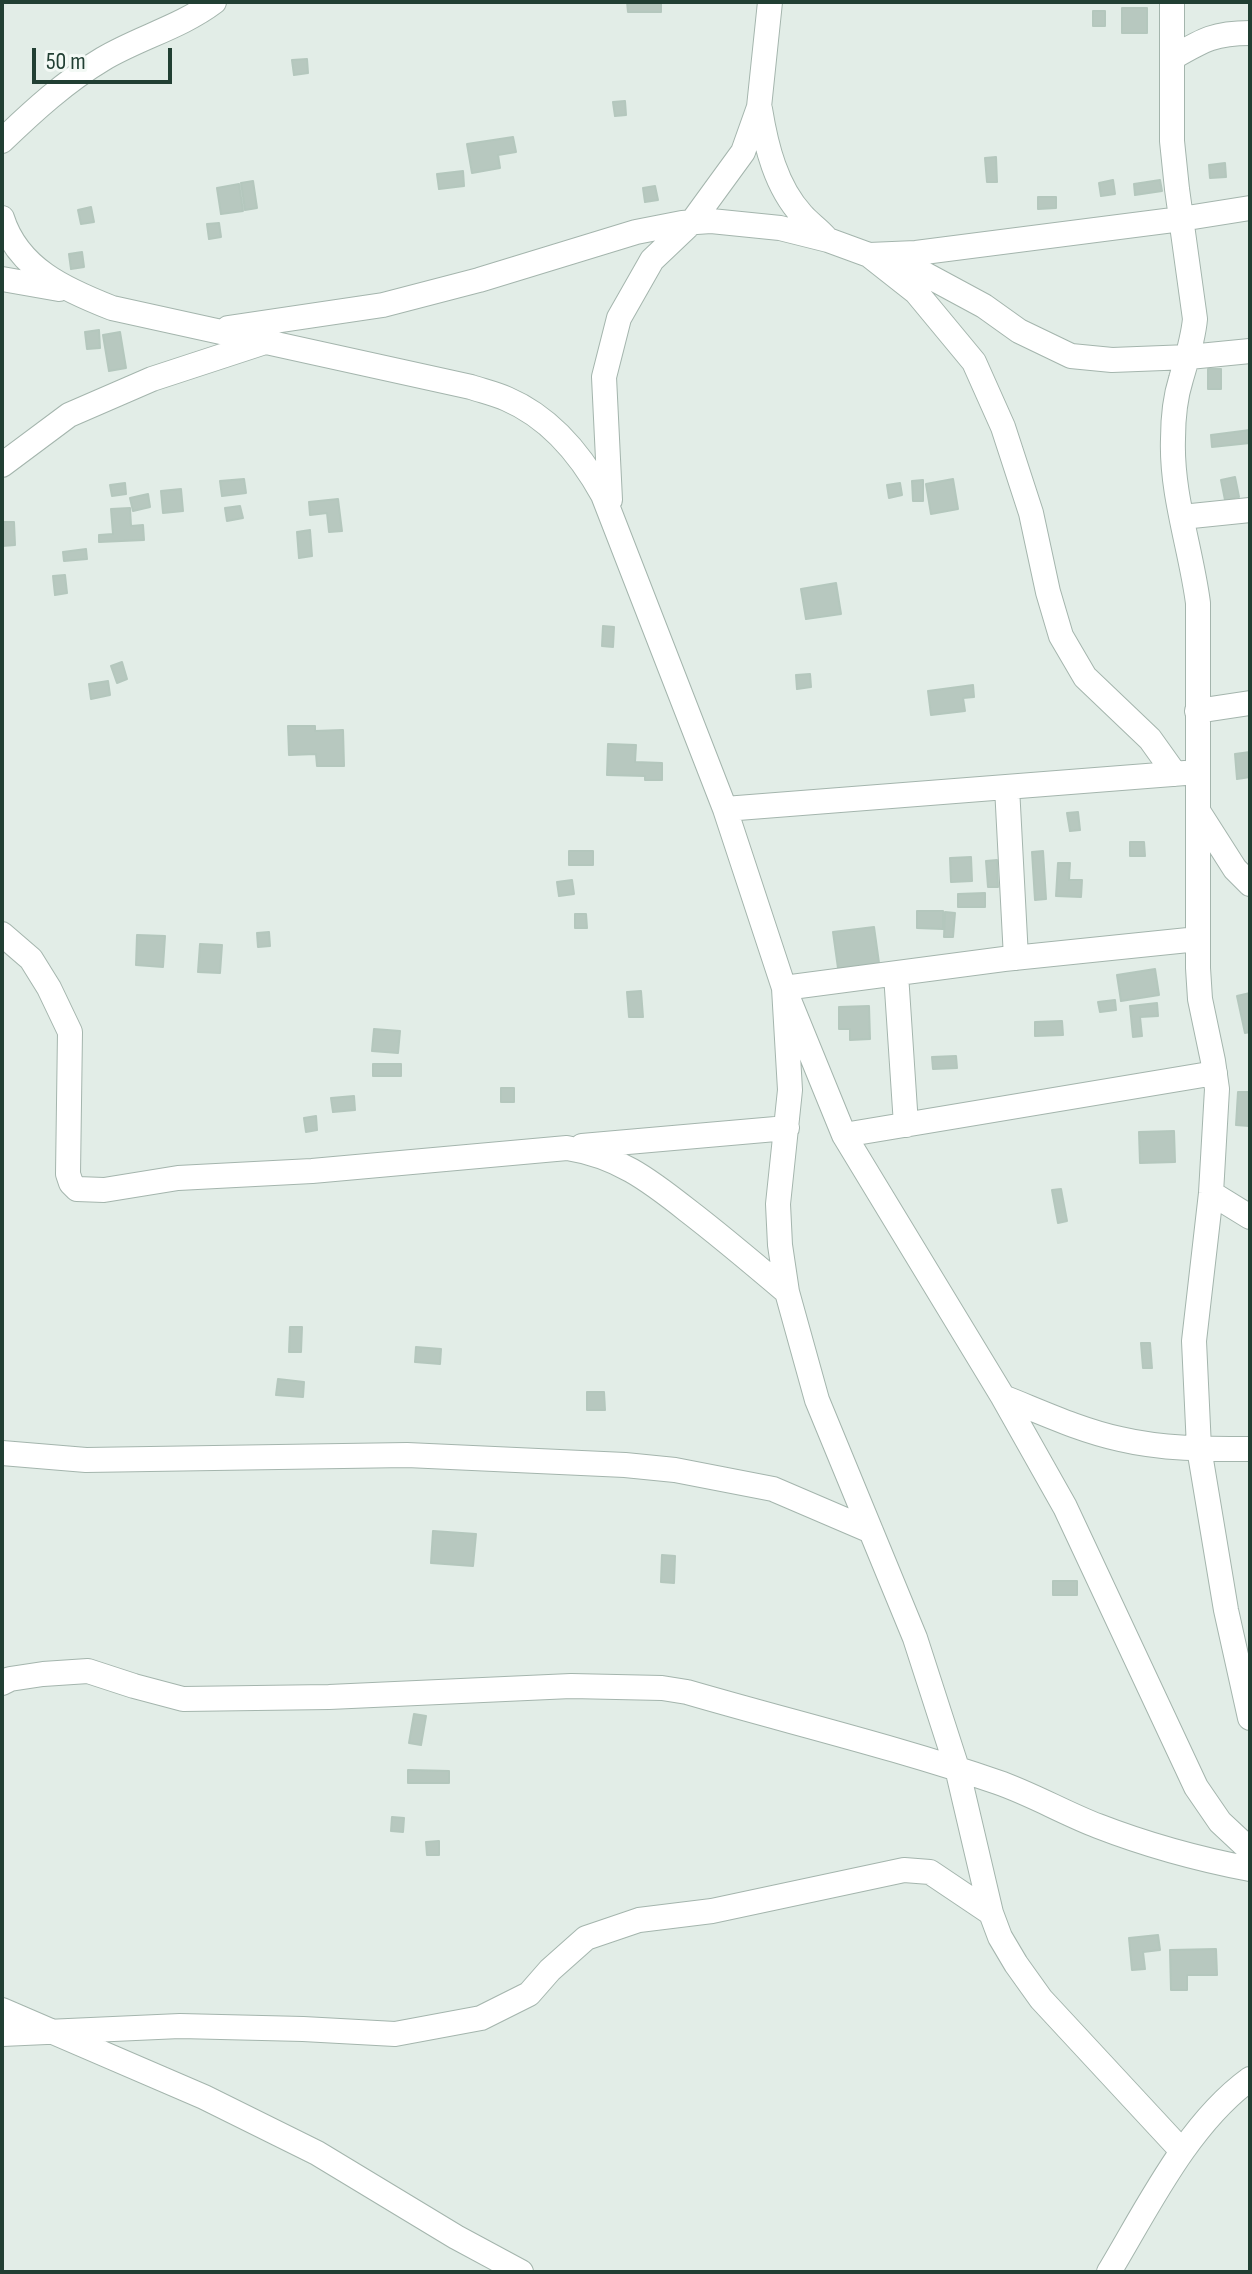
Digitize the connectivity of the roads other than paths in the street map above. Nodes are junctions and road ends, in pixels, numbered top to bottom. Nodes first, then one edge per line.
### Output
1 (214, 2) edge
2 (770, 2) edge
3 (1172, 2) edge
4 (1250, 33) edge
5 (1172, 58) junction
6 (759, 107) junction
7 (2, 141) edge
8 (1250, 208) edge
9 (2, 218) edge
10 (1181, 219) junction
11 (692, 222) junction
12 (828, 240) junction
13 (894, 254) junction
14 (869, 255) junction
15 (2, 279) edge
16 (71, 292) junction
17 (214, 330) junction
18 (265, 342) junction
19 (1250, 351) edge
20 (1189, 357) junction
21 (2, 465) edge
22 (1250, 510) edge
23 (611, 515) junction
24 (1182, 517) junction
25 (1250, 703) edge
26 (1197, 711) junction
27 (1186, 773) junction
28 (1007, 787) junction
29 (725, 809) junction
30 (1198, 811) junction
31 (1250, 884) edge
32 (2, 934) edge
33 (1198, 939) junction
34 (1016, 958) junction
35 (896, 974) junction
36 (784, 988) junction
37 (1215, 1073) junction
38 (906, 1125) junction
39 (787, 1128) junction
40 (844, 1135) junction
41 (567, 1148) junction
42 (1211, 1193) junction
43 (1250, 1217) edge
44 (787, 1292) junction
45 (1003, 1397) junction
46 (1199, 1448) junction
47 (1250, 1449) edge
48 (2, 1453) edge
49 (871, 1531) junction
50 (2, 1683) edge
51 (1250, 1718) edge
52 (957, 1768) junction
53 (1250, 1850) edge
54 (1250, 1869) edge
55 (991, 1913) junction
56 (2, 2010) edge
57 (51, 2033) junction
58 (2, 2034) edge
59 (1250, 2079) edge
60 (1182, 2151) junction
61 (521, 2272) edge
62 (1109, 2272) edge

1 - 7 street
2 - 6 street
3 - 5 street
4 - 5 street
5 - 10 street
6 - 11 street
6 - 12 street
8 - 10 street
9 - 16 street
10 - 13 street
10 - 20 street
11 - 12 street
11 - 17 street
11 - 23 street
12 - 14 street
13 - 14 street
13 - 20 street
14 - 27 street
15 - 16 street
16 - 17 street
17 - 18 street
18 - 21 street
18 - 23 street
19 - 20 street
20 - 24 street
22 - 24 street
23 - 29 street
24 - 26 street
25 - 26 street
26 - 27 street
27 - 28 street
27 - 30 street
28 - 29 street
28 - 34 street
29 - 36 street
30 - 31 street
30 - 33 street
32 - 41 street
33 - 34 street
33 - 37 street
34 - 35 street
35 - 36 street
35 - 38 street
36 - 39 street
36 - 40 street
37 - 38 street
37 - 42 street
38 - 40 street
39 - 41 street
39 - 44 street
40 - 45 street
41 - 44 street
42 - 43 street
42 - 46 street
44 - 49 street
45 - 46 street
45 - 53 street
46 - 47 street
46 - 51 street
48 - 49 street
49 - 52 street
50 - 52 street
52 - 54 street
52 - 55 street
55 - 57 street
55 - 60 street
56 - 57 street
57 - 58 street
57 - 61 street
59 - 60 street
60 - 62 street

